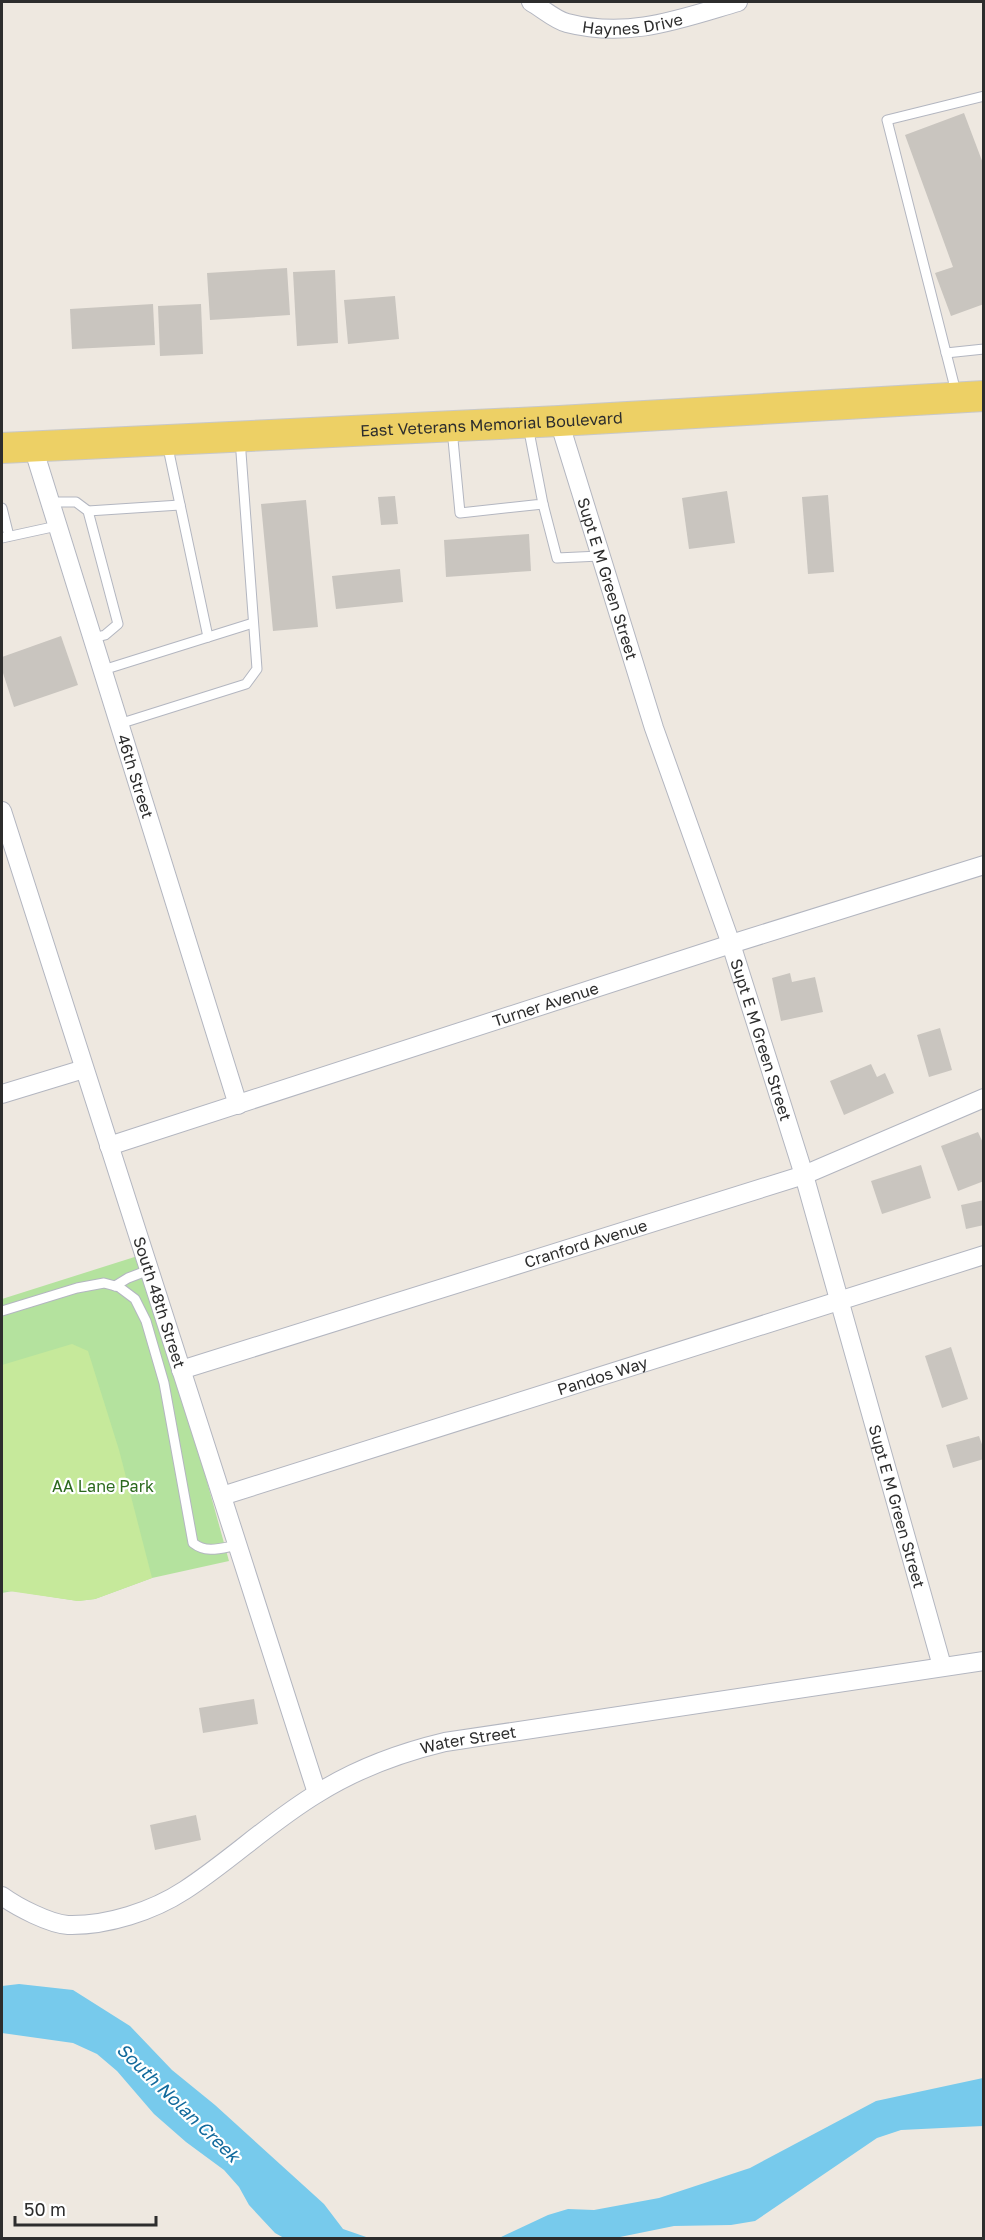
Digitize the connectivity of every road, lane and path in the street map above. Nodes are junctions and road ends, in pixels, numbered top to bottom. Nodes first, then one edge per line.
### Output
1 (531, 2) edge
2 (738, 2) edge
3 (984, 96) edge
4 (984, 349) edge
5 (946, 353) junction
6 (970, 397) edge
7 (559, 421) junction
8 (528, 422) junction
9 (452, 426) junction
10 (240, 437) junction
11 (166, 440) junction
12 (33, 447) junction
13 (2, 448) edge
14 (50, 502) junction
15 (543, 504) junction
16 (180, 505) junction
17 (2, 508) edge
18 (88, 511) junction
19 (57, 526) junction
20 (5, 537) edge
21 (600, 556) junction
22 (253, 623) junction
23 (208, 637) junction
24 (93, 638) junction
25 (103, 670) junction
26 (119, 724) junction
27 (2, 811) edge
28 (984, 865) edge
29 (731, 944) junction
30 (84, 1069) junction
31 (2, 1094) edge
32 (984, 1098) edge
33 (238, 1105) junction
34 (109, 1146) junction
35 (804, 1175) junction
36 (984, 1255) edge
37 (149, 1270) junction
38 (115, 1286) junction
39 (840, 1301) junction
40 (2, 1311) edge
41 (181, 1370) junction
42 (222, 1496) junction
43 (238, 1545) junction
44 (984, 1661) edge
45 (942, 1666) junction
46 (317, 1793) junction
47 (2, 1896) edge

1 - 2 street, Haynes Drive
3 - 5 lane
4 - 5 lane
5 - 6 lane
6 - 7 main road, East Veterans Memorial Boulevard
7 - 8 main road, East Veterans Memorial Boulevard
7 - 21 street, Supt E M Green Street
8 - 9 main road, East Veterans Memorial Boulevard
8 - 15 lane
9 - 10 main road, East Veterans Memorial Boulevard
9 - 15 lane
10 - 11 main road, East Veterans Memorial Boulevard
10 - 22 lane
11 - 12 main road, East Veterans Memorial Boulevard
11 - 16 lane
12 - 13 main road, East Veterans Memorial Boulevard
12 - 14 street, 46th Street
14 - 18 lane
14 - 19 street, 46th Street
15 - 21 lane
16 - 18 lane
16 - 23 lane
17 - 20 lane
18 - 24 lane
19 - 20 lane
19 - 24 street, 46th Street
21 - 29 street, Supt E M Green Street
22 - 23 lane
22 - 26 lane
23 - 25 lane
24 - 25 street, 46th Street
25 - 26 street, 46th Street
26 - 33 street, 46th Street
27 - 30 street, South 48th Street
28 - 29 street, Turner Avenue
29 - 33 street, Turner Avenue
29 - 35 street, Supt E M Green Street
30 - 31 street
30 - 34 street, South 48th Street
32 - 35 street, Cranford Avenue
33 - 34 street, Turner Avenue
34 - 37 street, South 48th Street
35 - 39 street, Supt E M Green Street
35 - 41 street, Cranford Avenue
36 - 39 street, Pandos Way
37 - 38 lane
37 - 41 street, South 48th Street
38 - 40 lane
38 - 43 lane
39 - 42 street, Pandos Way
39 - 45 street, Supt E M Green Street
41 - 42 street, South 48th Street
42 - 43 street, South 48th Street
43 - 46 street, South 48th Street
44 - 45 street, Water Street
45 - 46 street, Water Street
46 - 47 street, Water Street

